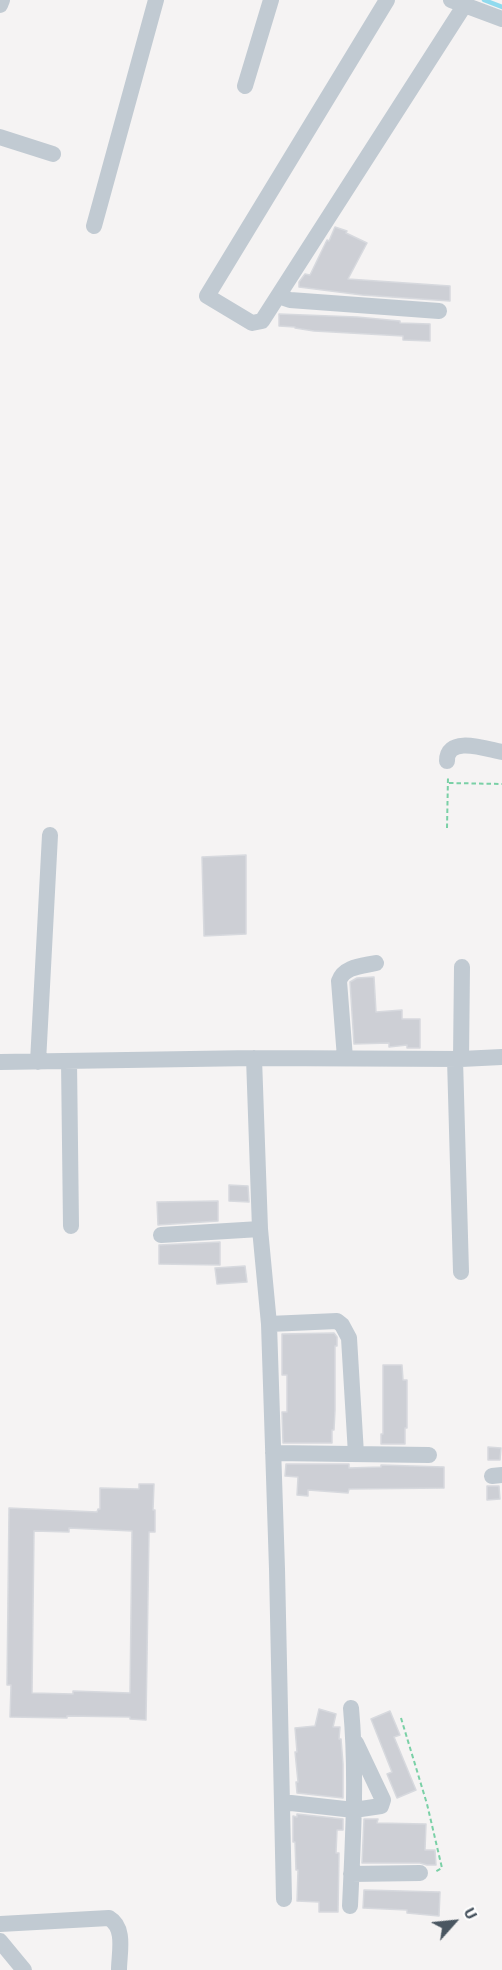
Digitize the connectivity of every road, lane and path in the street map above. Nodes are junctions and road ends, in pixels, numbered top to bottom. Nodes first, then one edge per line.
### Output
1 (2, 0) edge
2 (156, 0) edge
3 (271, 0) edge
4 (387, 0) edge
5 (458, 3) edge
6 (0, 5) edge
7 (502, 20) edge
8 (244, 86) dead end
9 (0, 137) edge
10 (53, 154) dead end
11 (94, 226) dead end
12 (278, 296) junction
13 (438, 311) dead end
14 (502, 752) edge
15 (447, 761) joint
16 (449, 783) junction
17 (502, 784) edge
18 (447, 828) dead end
19 (50, 836) dead end
20 (376, 963) dead end
21 (462, 967) dead end
22 (502, 1057) edge
23 (254, 1058) junction
24 (345, 1058) junction
25 (458, 1059) junction
26 (69, 1061) junction
27 (0, 1062) edge
28 (38, 1062) junction
29 (71, 1226) dead end
30 (260, 1229) junction
31 (161, 1235) dead end
32 (461, 1272) dead end
33 (269, 1324) junction
34 (273, 1452) junction
35 (356, 1454) junction
36 (429, 1455) dead end
37 (351, 1708) dead end
38 (400, 1718) dead end
39 (353, 1736) junction
40 (282, 1802) junction
41 (354, 1810) junction
42 (420, 1873) joint
43 (351, 1874) junction
44 (284, 1899) dead end
45 (350, 1906) dead end
46 (0, 1924) edge
47 (0, 1941) edge
48 (24, 1970) edge
49 (119, 1970) edge

1 - 6 street
2 - 11 street
3 - 8 street
4 - 12 street
5 - 7 street
5 - 12 street
9 - 10 street
12 - 13 street
14 - 15 street
15 - 16 path
16 - 17 path
16 - 18 path
19 - 28 street
20 - 24 street
21 - 25 street
22 - 25 street
23 - 24 street
23 - 26 street
23 - 30 street
24 - 25 street
25 - 32 street
26 - 28 street
26 - 29 street
27 - 28 street
30 - 31 street
30 - 33 street
33 - 34 street
33 - 35 street
34 - 35 street
34 - 40 street
35 - 36 street
37 - 39 street
38 - 42 path
39 - 41 street
39 - 41 street
40 - 41 street
40 - 44 street
41 - 43 street
42 - 43 street
43 - 45 street
46 - 49 street
47 - 48 street

